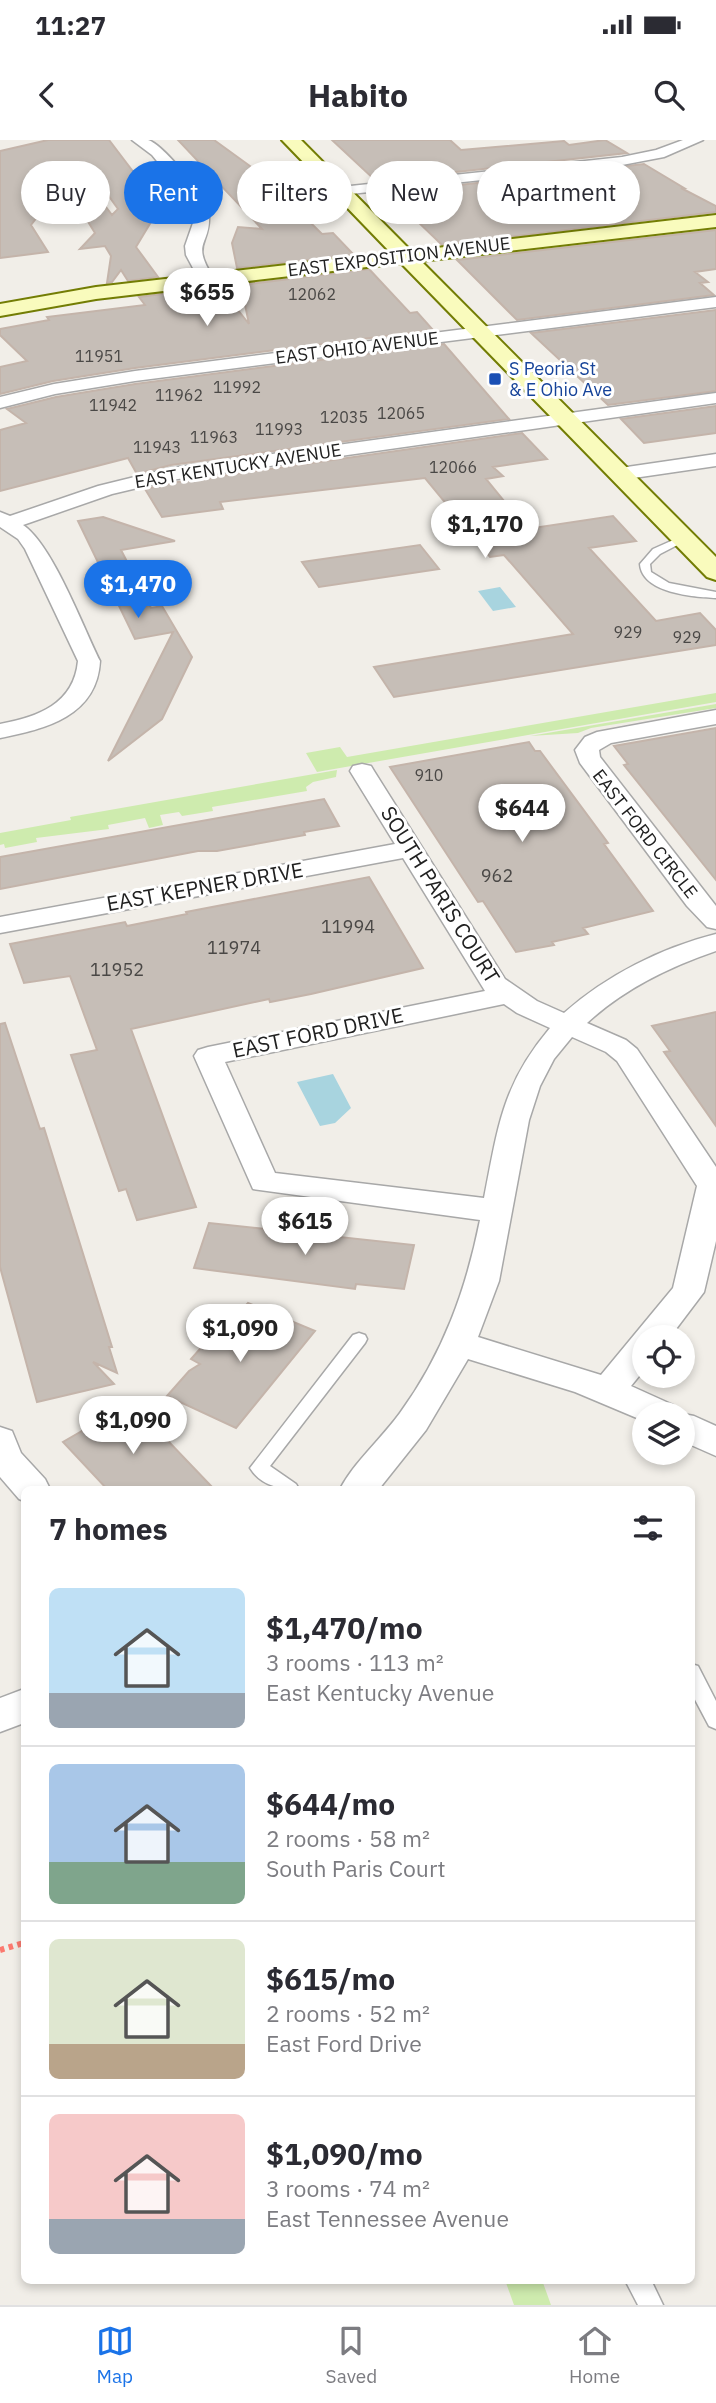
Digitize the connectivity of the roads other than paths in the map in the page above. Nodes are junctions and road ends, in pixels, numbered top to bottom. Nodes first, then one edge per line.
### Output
1 (139, 140) edge
2 (291, 140) edge
3 (696, 140) edge
4 (312, 161) edge
5 (352, 190) edge
6 (352, 202) edge
7 (716, 220) edge
8 (406, 257) junction
9 (207, 280) junction
10 (716, 302) edge
11 (0, 310) edge
12 (480, 332) junction
13 (716, 398) edge
14 (0, 403) edge
15 (565, 418) junction
16 (716, 460) edge
17 (620, 474) junction
18 (4, 520) edge
19 (684, 539) junction
20 (716, 572) edge
21 (716, 595) edge
22 (716, 717) edge
23 (0, 731) edge
24 (362, 771) dead end
25 (410, 849) junction
26 (716, 921) edge
27 (0, 925) edge
28 (716, 942) edge
29 (506, 995) junction
30 (568, 1025) junction
31 (498, 1211) junction
32 (661, 1325) edge
33 (359, 1339) dead end
34 (460, 1344) junction
35 (632, 1361) edge
36 (609, 1390) junction
37 (635, 1402) edge
38 (695, 1432) edge
39 (0, 1441) edge
40 (716, 1442) edge
41 (29, 1486) edge
42 (286, 1486) edge
43 (361, 1486) edge
44 (695, 1680) edge
45 (21, 1707) edge
46 (0, 1715) edge
47 (716, 1720) edge
48 (639, 2284) edge
49 (651, 2305) edge

1 - 9 street
2 - 4 main road
3 - 5 street
6 - 8 main road
7 - 8 main road, EAST EXPOSITION AVENUE
8 - 9 main road, EAST EXPOSITION AVENUE
8 - 12 main road
9 - 11 main road, EAST EXPOSITION AVENUE
10 - 12 street, EAST OHIO AVENUE
12 - 14 street, EAST OHIO AVENUE
12 - 15 main road
13 - 15 street, EAST KENTUCKY AVENUE
15 - 17 main road
15 - 18 street, EAST KENTUCKY AVENUE
16 - 17 street
17 - 19 main road
18 - 23 street, EAST KENTUCKY AVENUE
19 - 20 main road
19 - 21 lane
22 - 26 street, EAST FORD CIRCLE
24 - 25 street, SOUTH PARIS COURT
25 - 27 street, EAST KEPNER DRIVE
25 - 29 street, SOUTH PARIS COURT
28 - 30 street
29 - 30 street, SOUTH PARIS COURT
29 - 31 street, EAST FORD DRIVE
30 - 31 street
30 - 32 street, SOUTH PARIS COURT
31 - 34 street
33 - 42 lane
34 - 36 street
34 - 43 street
35 - 36 street
36 - 37 street
38 - 40 street
39 - 41 street
44 - 47 lane
45 - 46 street
48 - 49 lane

